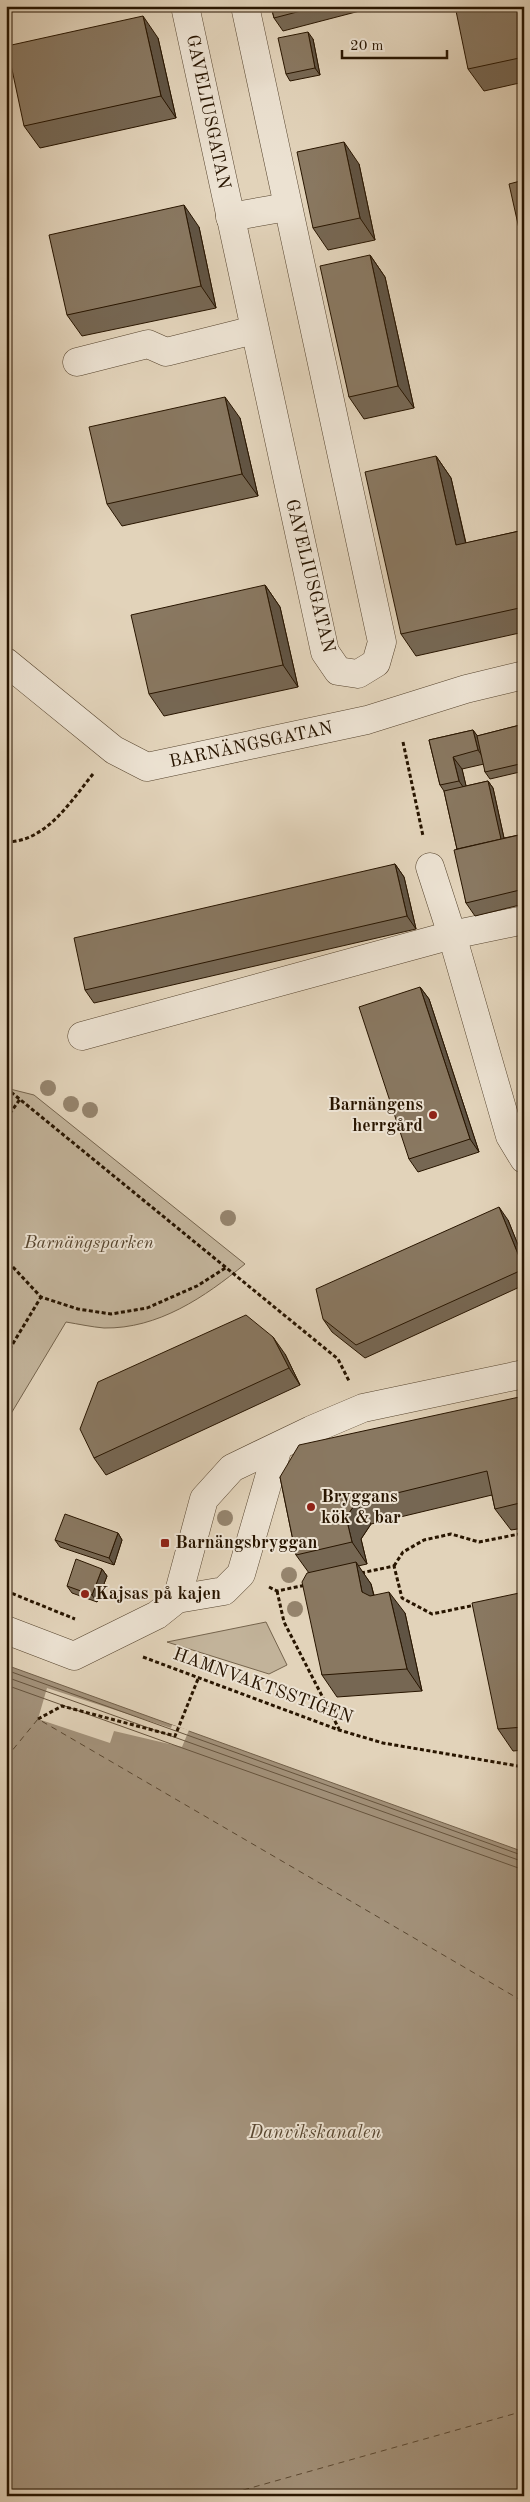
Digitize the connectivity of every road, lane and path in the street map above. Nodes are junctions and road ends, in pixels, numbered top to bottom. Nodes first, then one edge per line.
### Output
1 (186, 6) edge
2 (245, 6) edge
3 (287, 207) junction
4 (230, 217) junction
5 (254, 330) junction
6 (77, 362) dead end
7 (6, 662) edge
8 (524, 675) edge
9 (396, 710) junction
10 (114, 750) junction
11 (6, 842) edge
12 (430, 867) joint
13 (524, 920) edge
14 (452, 935) junction
15 (82, 1036) dead end
16 (6, 1088) edge
17 (20, 1099) junction
18 (6, 1119) edge
19 (524, 1159) edge
20 (6, 1256) edge
21 (227, 1266) junction
22 (41, 1296) junction
23 (6, 1355) edge
24 (524, 1374) edge
25 (363, 1408) junction
26 (278, 1446) junction
27 (524, 1533) edge
28 (394, 1566) junction
29 (241, 1574) junction
30 (355, 1575) edge
31 (316, 1583) edge
32 (6, 1591) edge
33 (277, 1591) junction
34 (177, 1599) junction
35 (478, 1605) edge
36 (6, 1630) edge
37 (111, 1640) junction
38 (198, 1679) junction
39 (38, 1719) dead end
40 (339, 1730) junction
41 (524, 1767) edge

1 - 4 street, GAVELIUSGATAN
2 - 3 street, GAVELIUSGATAN
3 - 4 street
3 - 5 street, GAVELIUSGATAN
4 - 5 street, GAVELIUSGATAN
5 - 6 street
7 - 10 street, BARNÄNGSGATAN
8 - 9 street, BARNÄNGSGATAN
9 - 10 street, BARNÄNGSGATAN
9 - 12 path
10 - 11 path
12 - 14 street
13 - 14 street
14 - 15 street
14 - 19 street
16 - 17 path
17 - 18 path
17 - 21 path
20 - 22 path
21 - 22 path
21 - 25 path
22 - 23 path
24 - 25 street
25 - 26 street
26 - 29 street
26 - 34 street
27 - 28 path
28 - 30 path
28 - 35 path
29 - 33 path
29 - 34 street
31 - 33 path
32 - 37 path, HAMNVAKTSSTIGEN
33 - 40 path
34 - 37 street
36 - 37 street
37 - 38 path, HAMNVAKTSSTIGEN
38 - 39 path
38 - 40 path, HAMNVAKTSSTIGEN
40 - 41 path, HAMNVAKTSSTIGEN

